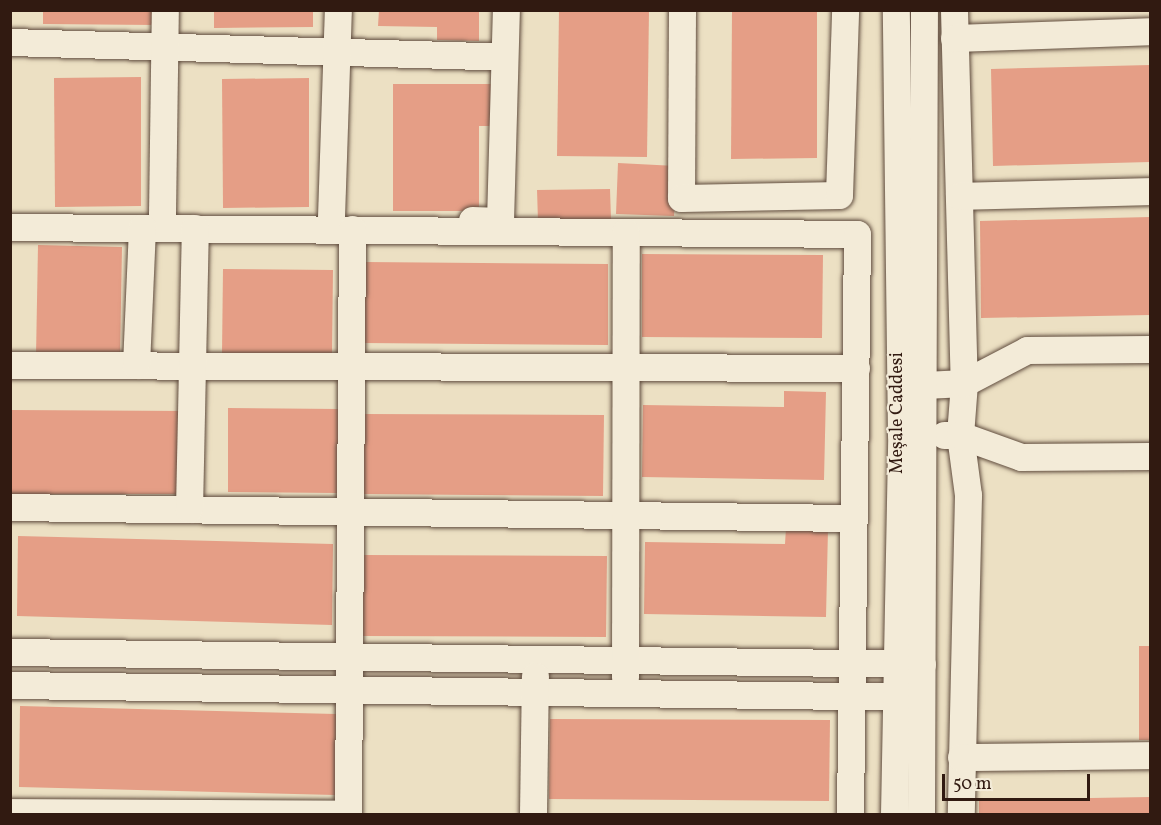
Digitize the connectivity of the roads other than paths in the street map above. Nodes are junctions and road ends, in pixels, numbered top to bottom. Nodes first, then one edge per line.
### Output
1 (165, 10) edge
2 (338, 10) edge
3 (506, 10) edge
4 (682, 10) edge
5 (845, 10) edge
6 (896, 10) edge
7 (924, 10) edge
8 (954, 10) edge
9 (1150, 32) edge
10 (954, 38) junction
11 (10, 42) edge
12 (165, 46) junction
13 (337, 51) junction
14 (504, 57) junction
15 (1150, 191) edge
16 (959, 196) junction
17 (10, 210) edge
18 (152, 221) junction
19 (342, 223) junction
20 (10, 226) edge
21 (195, 228) junction
22 (626, 232) junction
23 (1150, 349) edge
24 (10, 365) edge
25 (136, 365) junction
26 (192, 365) junction
27 (351, 366) junction
28 (626, 367) junction
29 (855, 368) junction
30 (964, 383) junction
31 (910, 386) junction
32 (913, 435) junction
33 (960, 435) junction
34 (1150, 456) edge
35 (10, 507) edge
36 (189, 510) junction
37 (350, 512) junction
38 (625, 515) junction
39 (854, 518) junction
40 (10, 652) edge
41 (350, 658) junction
42 (536, 660) junction
43 (625, 660) junction
44 (852, 663) junction
45 (908, 664) junction
46 (10, 685) edge
47 (349, 690) junction
48 (535, 692) junction
49 (625, 694) junction
50 (852, 696) junction
51 (908, 697) junction
52 (1150, 755) edge
53 (961, 758) junction
54 (10, 812) edge
55 (348, 814) edge
56 (533, 814) edge
57 (850, 814) edge
58 (894, 814) edge
59 (921, 814) edge
60 (961, 814) edge

1 - 12 street
2 - 13 street
3 - 14 street
4 - 5 street
6 - 31 street, Meşale Caddesi
7 - 31 street, Meşale Caddesi
8 - 10 street
9 - 10 street
10 - 16 street
11 - 12 street
12 - 13 street
12 - 18 street
13 - 14 street
13 - 19 street
14 - 19 street
15 - 16 street
16 - 30 street
17 - 18 street
18 - 19 street
18 - 20 street
18 - 21 street
18 - 25 street
19 - 21 street
19 - 22 street
19 - 27 street
21 - 26 street
22 - 28 street
22 - 29 street
23 - 30 street
24 - 25 street
25 - 26 street
26 - 27 street
26 - 36 street
27 - 28 street
27 - 37 street
28 - 29 street
28 - 38 street
29 - 39 street
30 - 31 street
30 - 33 street
31 - 32 street, Meşale Caddesi
32 - 33 street
32 - 45 street, Meşale Caddesi
33 - 34 street
33 - 53 street
35 - 36 street
36 - 37 street
37 - 38 street
37 - 41 street
38 - 39 street
38 - 43 street
39 - 44 street
40 - 41 street
41 - 42 street
41 - 47 street
42 - 43 street
42 - 48 street
43 - 44 street
43 - 49 street
44 - 45 street
44 - 50 street
45 - 51 street, Meşale Caddesi
46 - 47 street
47 - 48 street
47 - 55 street
48 - 49 street
48 - 56 street
49 - 50 street
50 - 51 street
50 - 57 street
51 - 58 street, Meşale Caddesi
51 - 59 street, Meşale Caddesi
52 - 53 street
53 - 60 street
54 - 55 street

